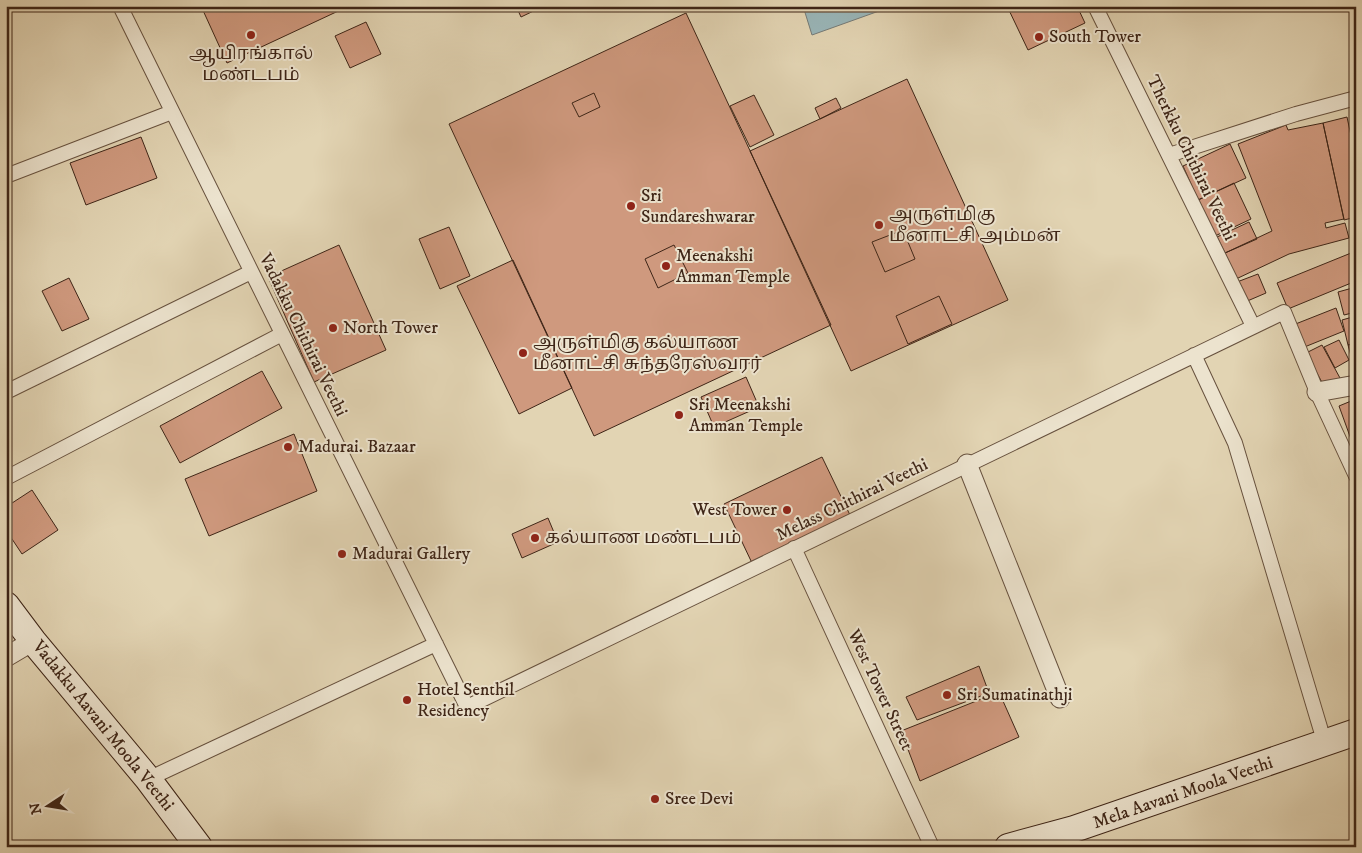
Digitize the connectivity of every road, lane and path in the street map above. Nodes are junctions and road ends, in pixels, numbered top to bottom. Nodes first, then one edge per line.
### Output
1 (120, 6) edge
2 (1095, 6) edge
3 (1356, 98) edge
4 (172, 112) junction
5 (1168, 155) junction
6 (6, 176) edge
7 (251, 272) junction
8 (1253, 326) junction
9 (282, 334) junction
10 (1194, 355) junction
11 (1356, 384) edge
12 (6, 392) edge
13 (1317, 392) junction
14 (967, 464) junction
15 (1356, 476) edge
16 (6, 478) edge
17 (794, 548) junction
18 (6, 604) edge
19 (34, 641) junction
20 (436, 644) junction
21 (6, 657) edge
22 (1060, 698) dead end
23 (467, 707) joint
24 (1356, 732) edge
25 (1324, 744) junction
26 (148, 779) junction
27 (199, 847) edge
28 (932, 847) edge
29 (1008, 847) edge

1 - 4 street, Vadakku Chithirai Veethi
2 - 5 street, Therkku Chithirai Veethi
3 - 5 street
4 - 6 street
4 - 7 street, Vadakku Chithirai Veethi
5 - 8 street, Therkku Chithirai Veethi
7 - 9 street, Vadakku Chithirai Veethi
7 - 12 street
8 - 10 street, Melass Chithirai Veethi
8 - 13 street, Melass Chithirai Veethi
9 - 16 street
9 - 20 street, Vadakku Chithirai Veethi
10 - 14 street, Melass Chithirai Veethi
10 - 25 street
11 - 13 street
13 - 15 street
14 - 17 street, Melass Chithirai Veethi
14 - 22 street
17 - 23 street, Melass Chithirai Veethi
17 - 28 street, West Tower Street
18 - 19 main road, Vadakku Aavani Moola Veethi
19 - 21 street
19 - 26 main road, Vadakku Aavani Moola Veethi
20 - 23 street, Vadakku Chithirai Veethi
20 - 26 street
24 - 25 main road, Mela Aavani Moola Veethi
25 - 29 main road, Mela Aavani Moola Veethi
26 - 27 main road, Vadakku Aavani Moola Veethi

